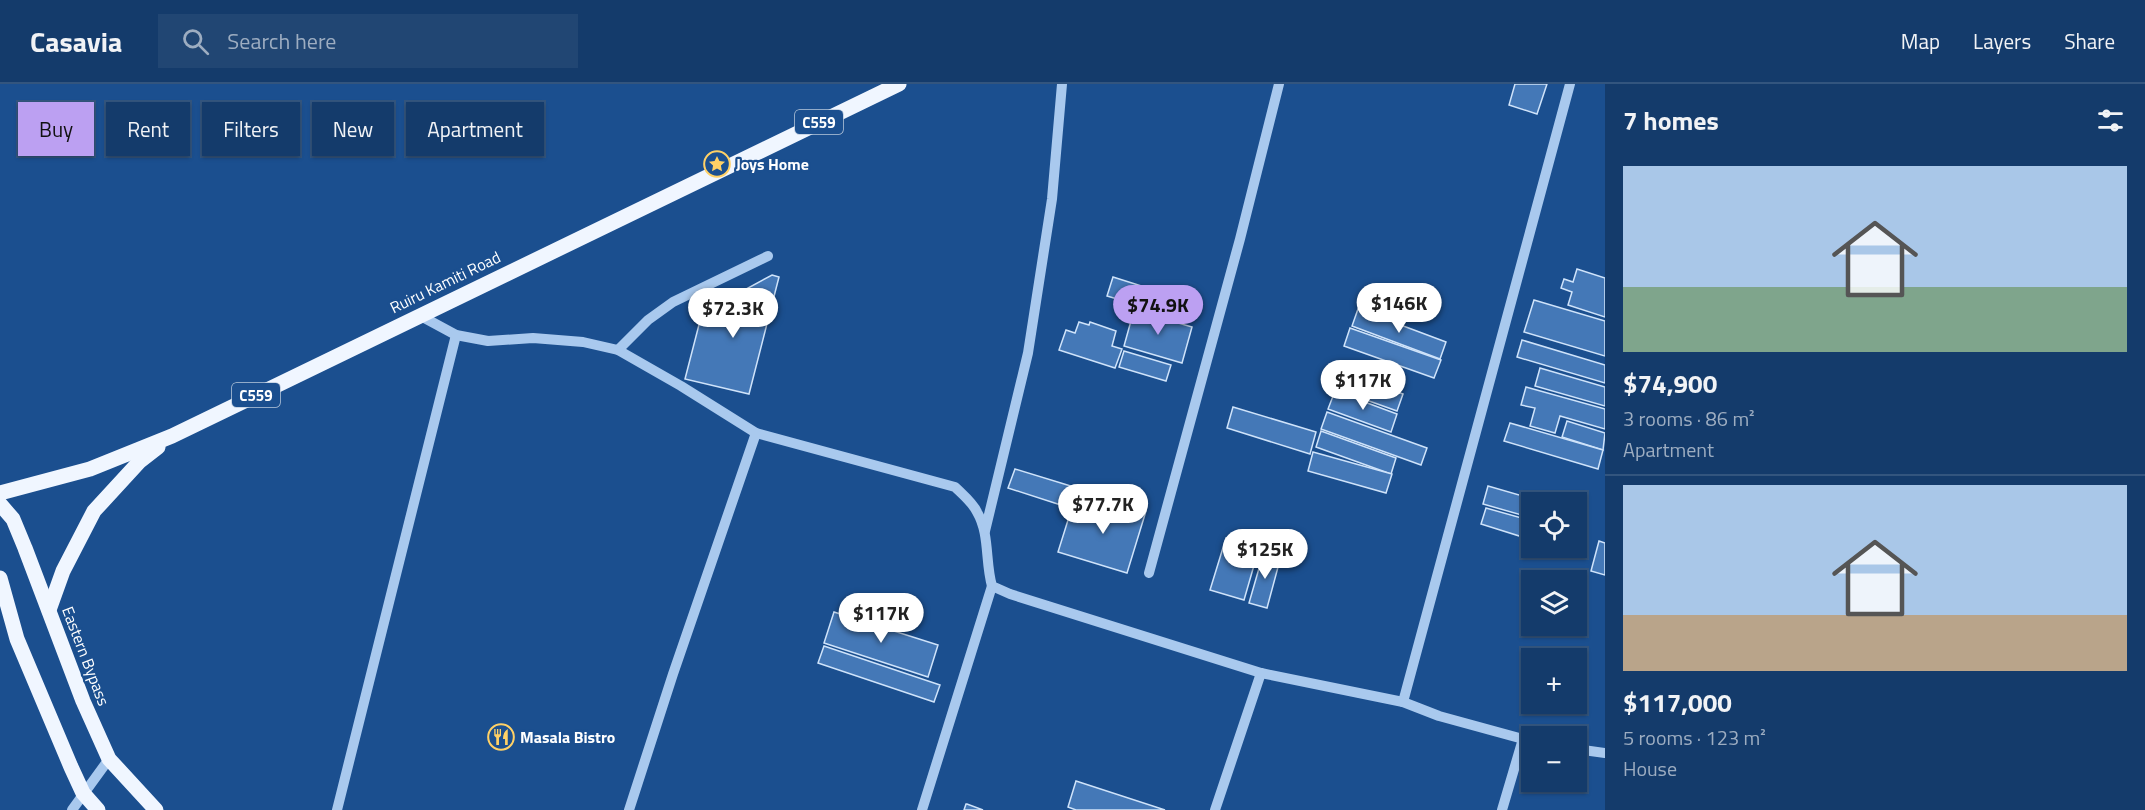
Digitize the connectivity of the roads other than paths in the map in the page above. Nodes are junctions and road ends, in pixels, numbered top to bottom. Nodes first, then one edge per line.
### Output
1 (899, 84) edge
2 (1062, 84) edge
3 (1279, 84) edge
4 (1570, 84) edge
5 (768, 256) dead end
6 (419, 315) junction
7 (456, 335) junction
8 (618, 350) junction
9 (756, 433) junction
10 (171, 436) junction
11 (0, 493) edge
12 (0, 504) edge
13 (985, 531) junction
14 (1149, 573) dead end
15 (0, 578) edge
16 (992, 586) junction
17 (49, 610) junction
18 (0, 621) edge
19 (17, 639) junction
20 (1261, 673) junction
21 (1403, 702) junction
22 (1521, 738) edge
23 (1587, 750) edge
24 (1605, 753) edge
25 (1521, 757) edge
26 (109, 759) junction
27 (82, 793) junction
28 (72, 810) edge
29 (98, 810) edge
30 (156, 810) edge
31 (337, 810) edge
32 (629, 810) edge
33 (922, 810) edge
34 (1215, 810) edge
35 (1502, 810) edge

1 - 6 main road, Ruiru Kamiti Road / C559
2 - 13 street
3 - 14 street
4 - 21 street
5 - 8 street
6 - 7 street
6 - 10 main road, Ruiru Kamiti Road / C559
7 - 8 street
7 - 31 street
8 - 9 street
9 - 13 street
9 - 32 street
10 - 11 main road, Ruiru Kamiti Road / C559
10 - 17 main road
12 - 17 main road, Eastern Bypass
13 - 16 street
15 - 19 main road
16 - 20 street
16 - 33 street
17 - 26 main road, Eastern Bypass
18 - 19 main road
19 - 27 main road
20 - 21 street
20 - 34 street
21 - 22 street
23 - 24 street
25 - 35 street
26 - 27 street
26 - 30 main road, Eastern Bypass
27 - 28 street
27 - 29 main road

